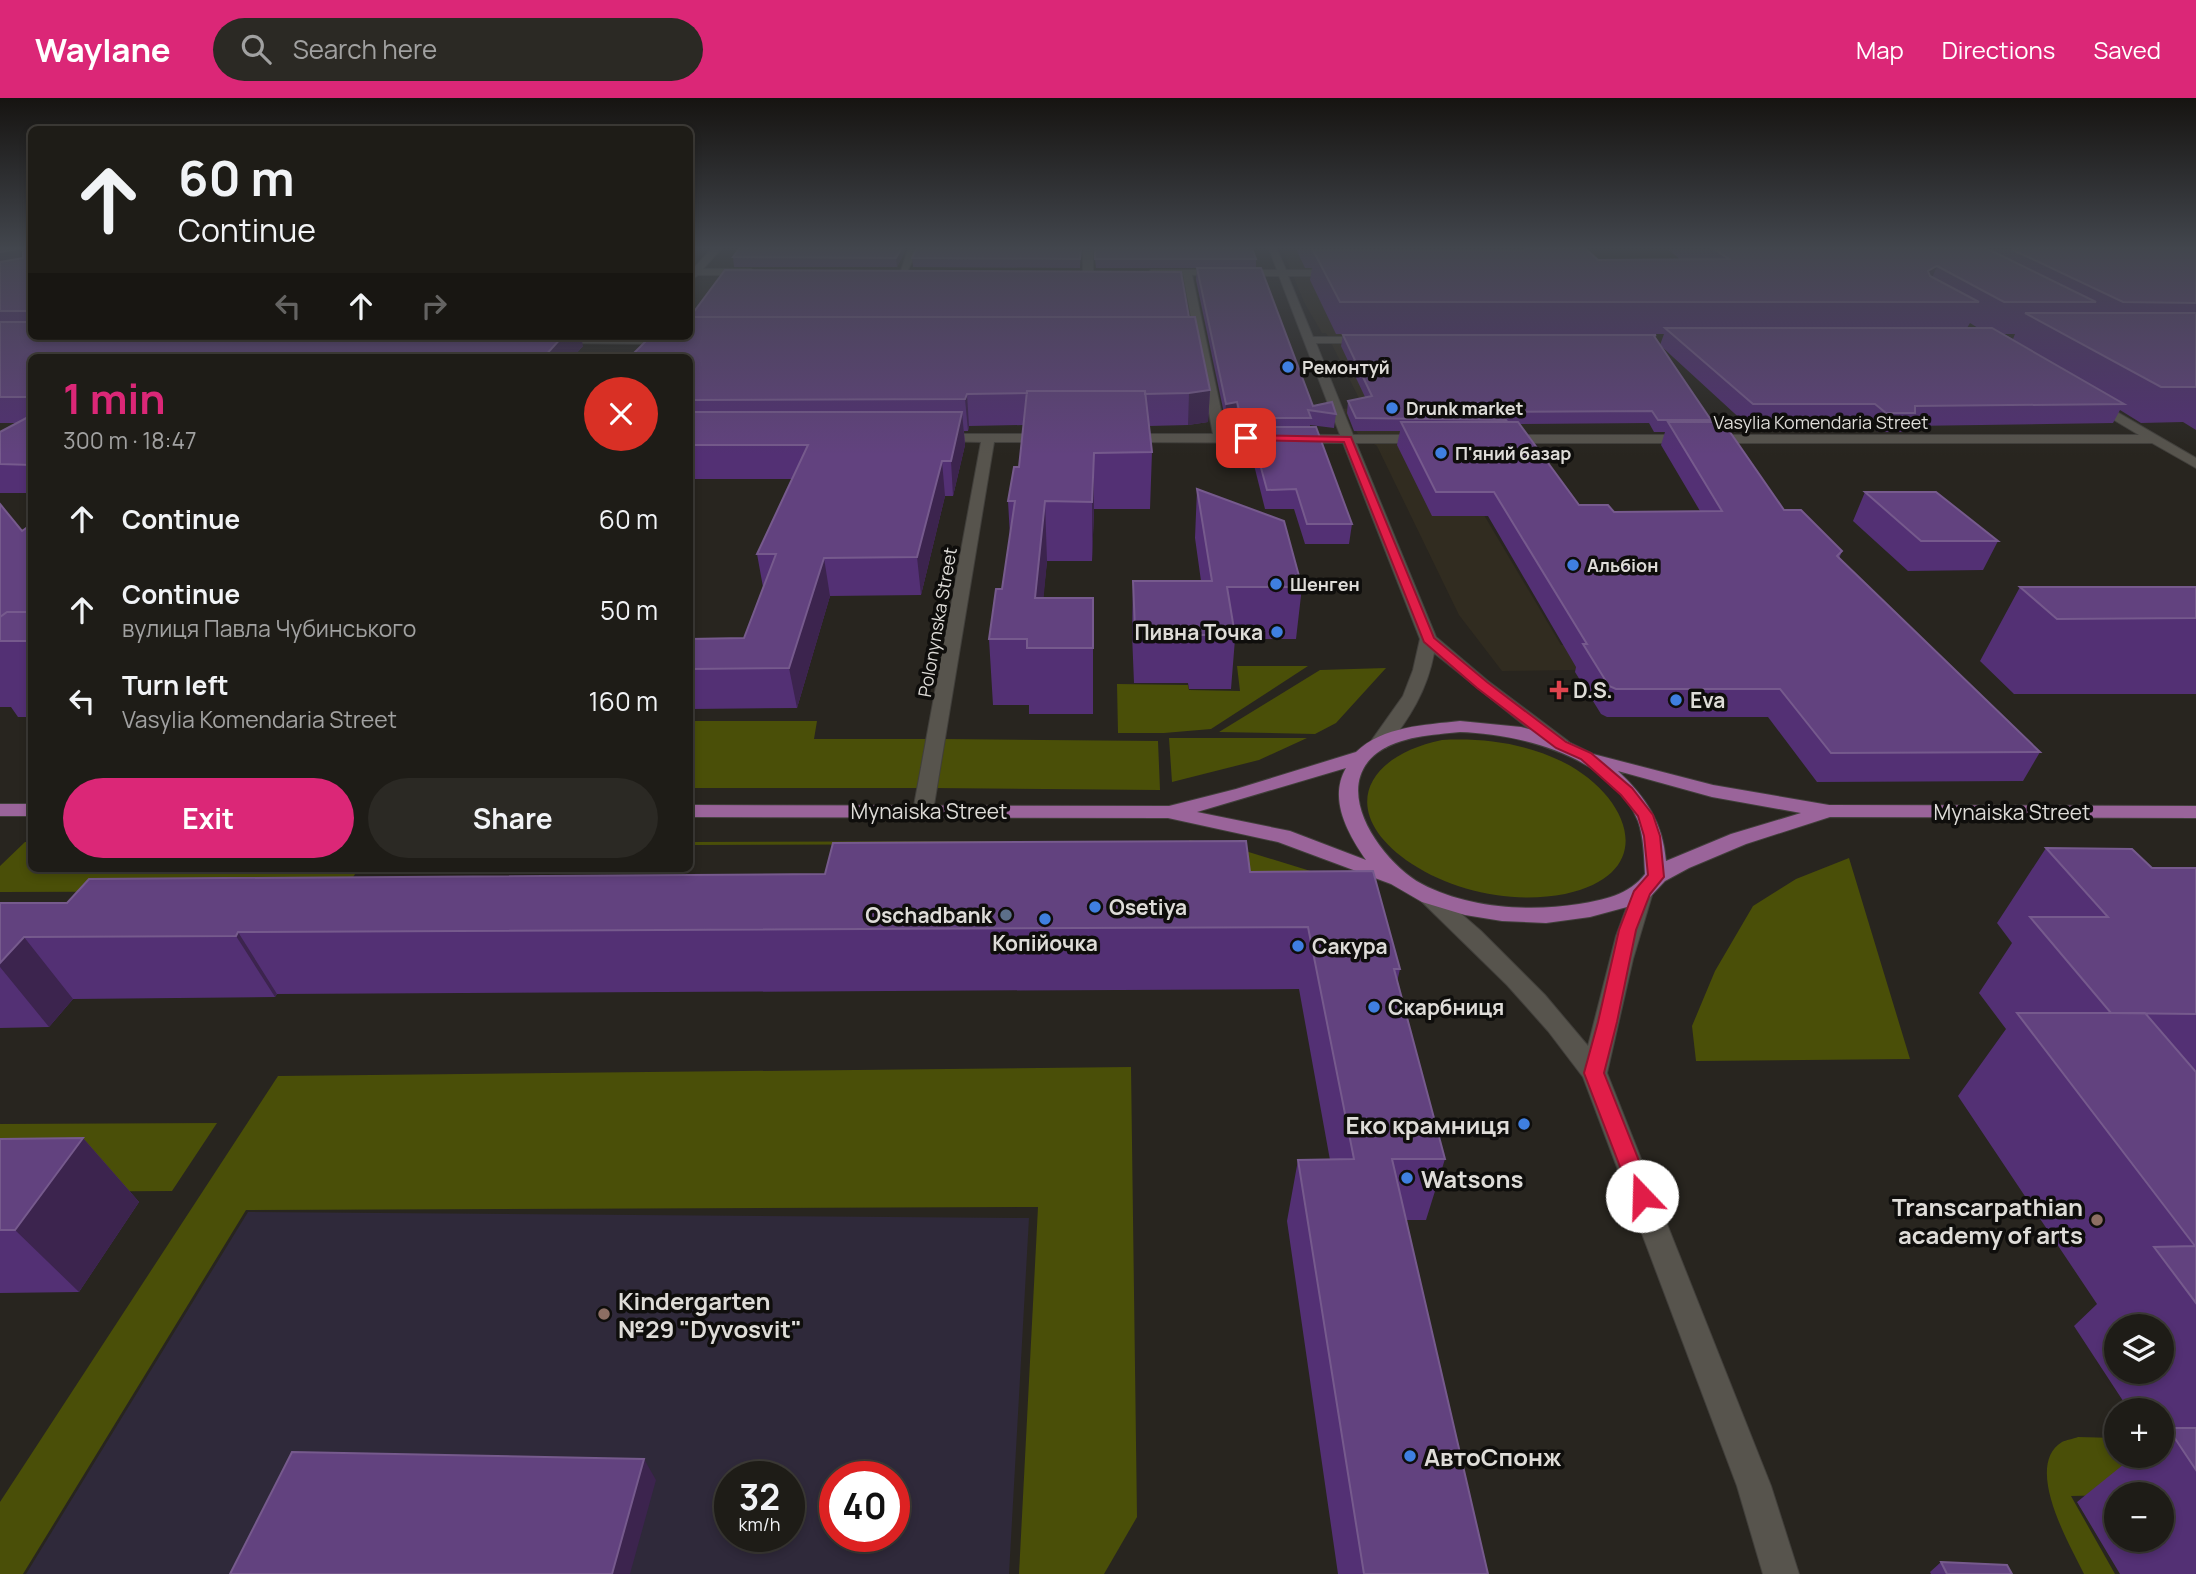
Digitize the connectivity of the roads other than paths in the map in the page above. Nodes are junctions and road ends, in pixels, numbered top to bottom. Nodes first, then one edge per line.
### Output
1 (1196, 318) edge
2 (1298, 318) edge
3 (571, 340) edge
4 (636, 340) edge
5 (667, 340) edge
6 (1187, 340) edge
7 (1200, 340) junction
8 (1307, 340) junction
9 (1386, 340) edge
10 (537, 341) edge
11 (681, 341) edge
12 (624, 354) edge
13 (2083, 397) edge
14 (920, 438) edge
15 (988, 438) junction
16 (1070, 438) edge
17 (1111, 438) edge
18 (1220, 438) junction
19 (1348, 439) junction
20 (1447, 439) edge
21 (1487, 439) edge
22 (2155, 439) junction
23 (2196, 464) edge
24 (1428, 639) junction
25 (1561, 745) junction
26 (1371, 750) junction
27 (1586, 756) junction
28 (0, 810) edge
29 (28, 810) edge
30 (693, 811) edge
31 (923, 811) junction
32 (1829, 811) junction
33 (1168, 812) junction
34 (2196, 812) edge
35 (1403, 882) junction
36 (1649, 884) junction
37 (1427, 896) junction
38 (1594, 1073) junction
39 (1782, 1574) edge

1 - 7 street
2 - 8 street
3 - 10 street
4 - 12 street
5 - 11 street
6 - 7 street
7 - 18 street
8 - 9 street
8 - 19 street
13 - 22 street
14 - 15 street
15 - 16 street
15 - 31 street, Polonynska Street
17 - 18 street
18 - 19 street
19 - 20 street
19 - 24 street
21 - 22 street, Vasylia Komendaria Street
22 - 23 street
24 - 25 street
24 - 26 street
25 - 26 main road, Mynaiska Street
25 - 27 main road, Mynaiska Street
26 - 33 main road, Mynaiska Street
26 - 35 main road
27 - 32 main road, Mynaiska Street
27 - 36 main road
28 - 29 main road
30 - 31 main road, Mynaiska Street
31 - 33 main road, Mynaiska Street
32 - 34 main road, Mynaiska Street
32 - 36 main road, Mynaiska Street
33 - 35 main road, Mynaiska Street
35 - 37 main road, Mynaiska Street
36 - 37 main road, Mynaiska Street
36 - 38 street
37 - 38 street
38 - 39 street

